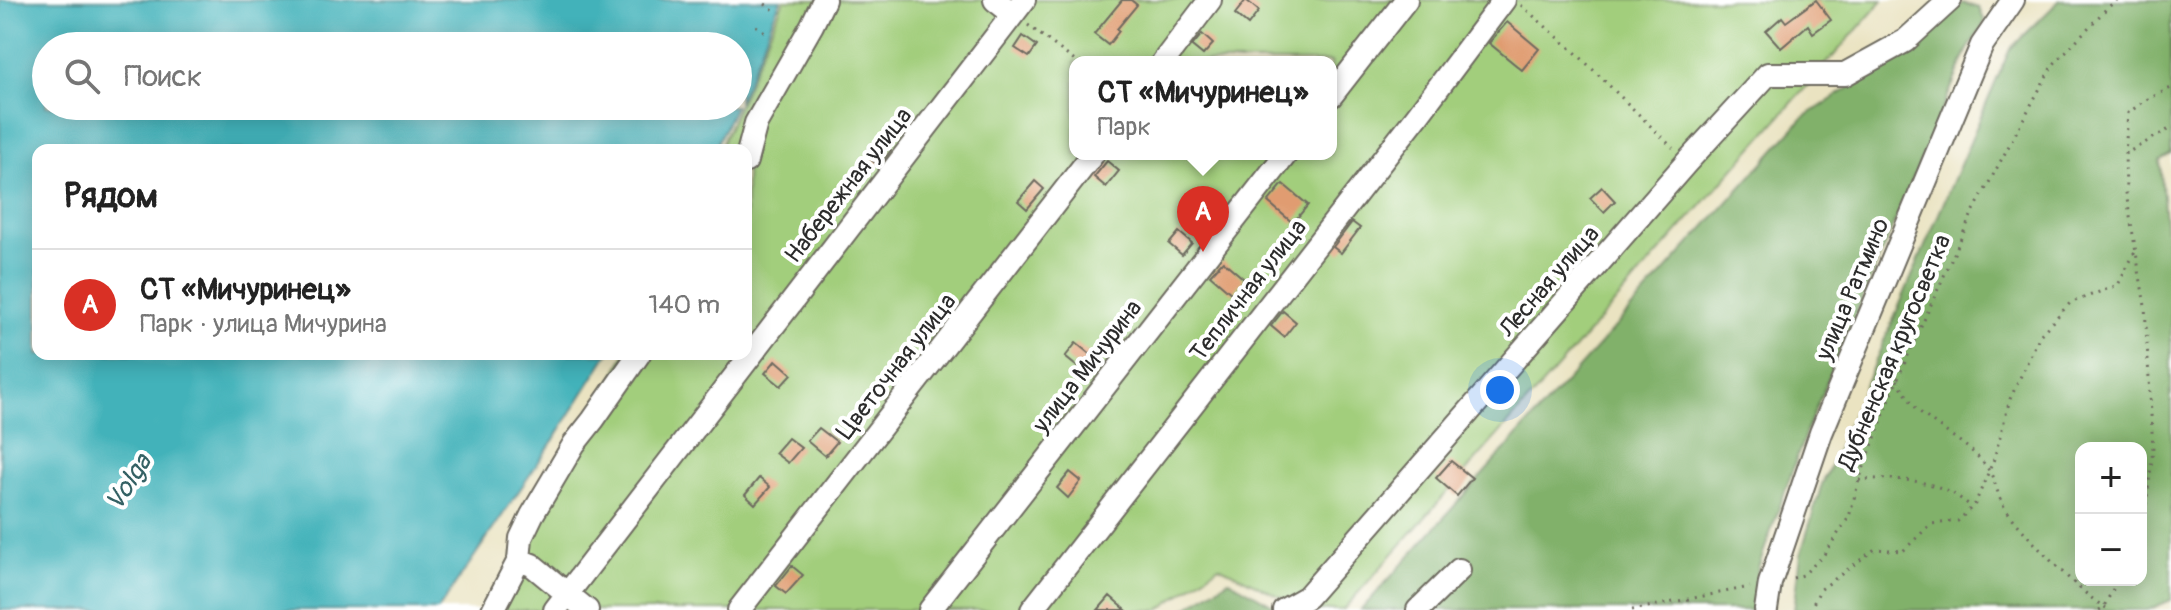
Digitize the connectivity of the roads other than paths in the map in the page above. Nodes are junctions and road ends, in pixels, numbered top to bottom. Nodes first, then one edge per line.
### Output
1 (824, 0) edge
2 (995, 0) edge
3 (1210, 0) edge
4 (1406, 0) edge
5 (1504, 0) edge
6 (1950, 0) edge
7 (2013, 0) edge
8 (1019, 7) edge
9 (1168, 56) edge
10 (1337, 88) edge
11 (750, 144) edge
12 (1088, 160) edge
13 (1281, 160) edge
14 (752, 354) edge
15 (635, 360) edge
16 (747, 360) edge
17 (519, 560) junction
18 (1459, 570) dead end
19 (561, 602) edge
20 (493, 610) edge
21 (587, 610) edge
22 (739, 610) edge
23 (930, 610) edge
24 (1032, 610) edge
25 (1284, 610) edge
26 (1418, 610) edge
27 (1766, 610) edge

1 - 11 street
2 - 8 street
3 - 9 street
4 - 10 street
5 - 24 street, Тепличная улица
6 - 25 street, Лесная улица
7 - 27 street, улица Ратмино
8 - 14 street, Набережная улица
12 - 22 street, Цветочная улица
13 - 23 street, улица Мичурина
15 - 17 street
16 - 19 street, Набережная улица
17 - 19 street
17 - 20 street
18 - 26 street
19 - 21 street

